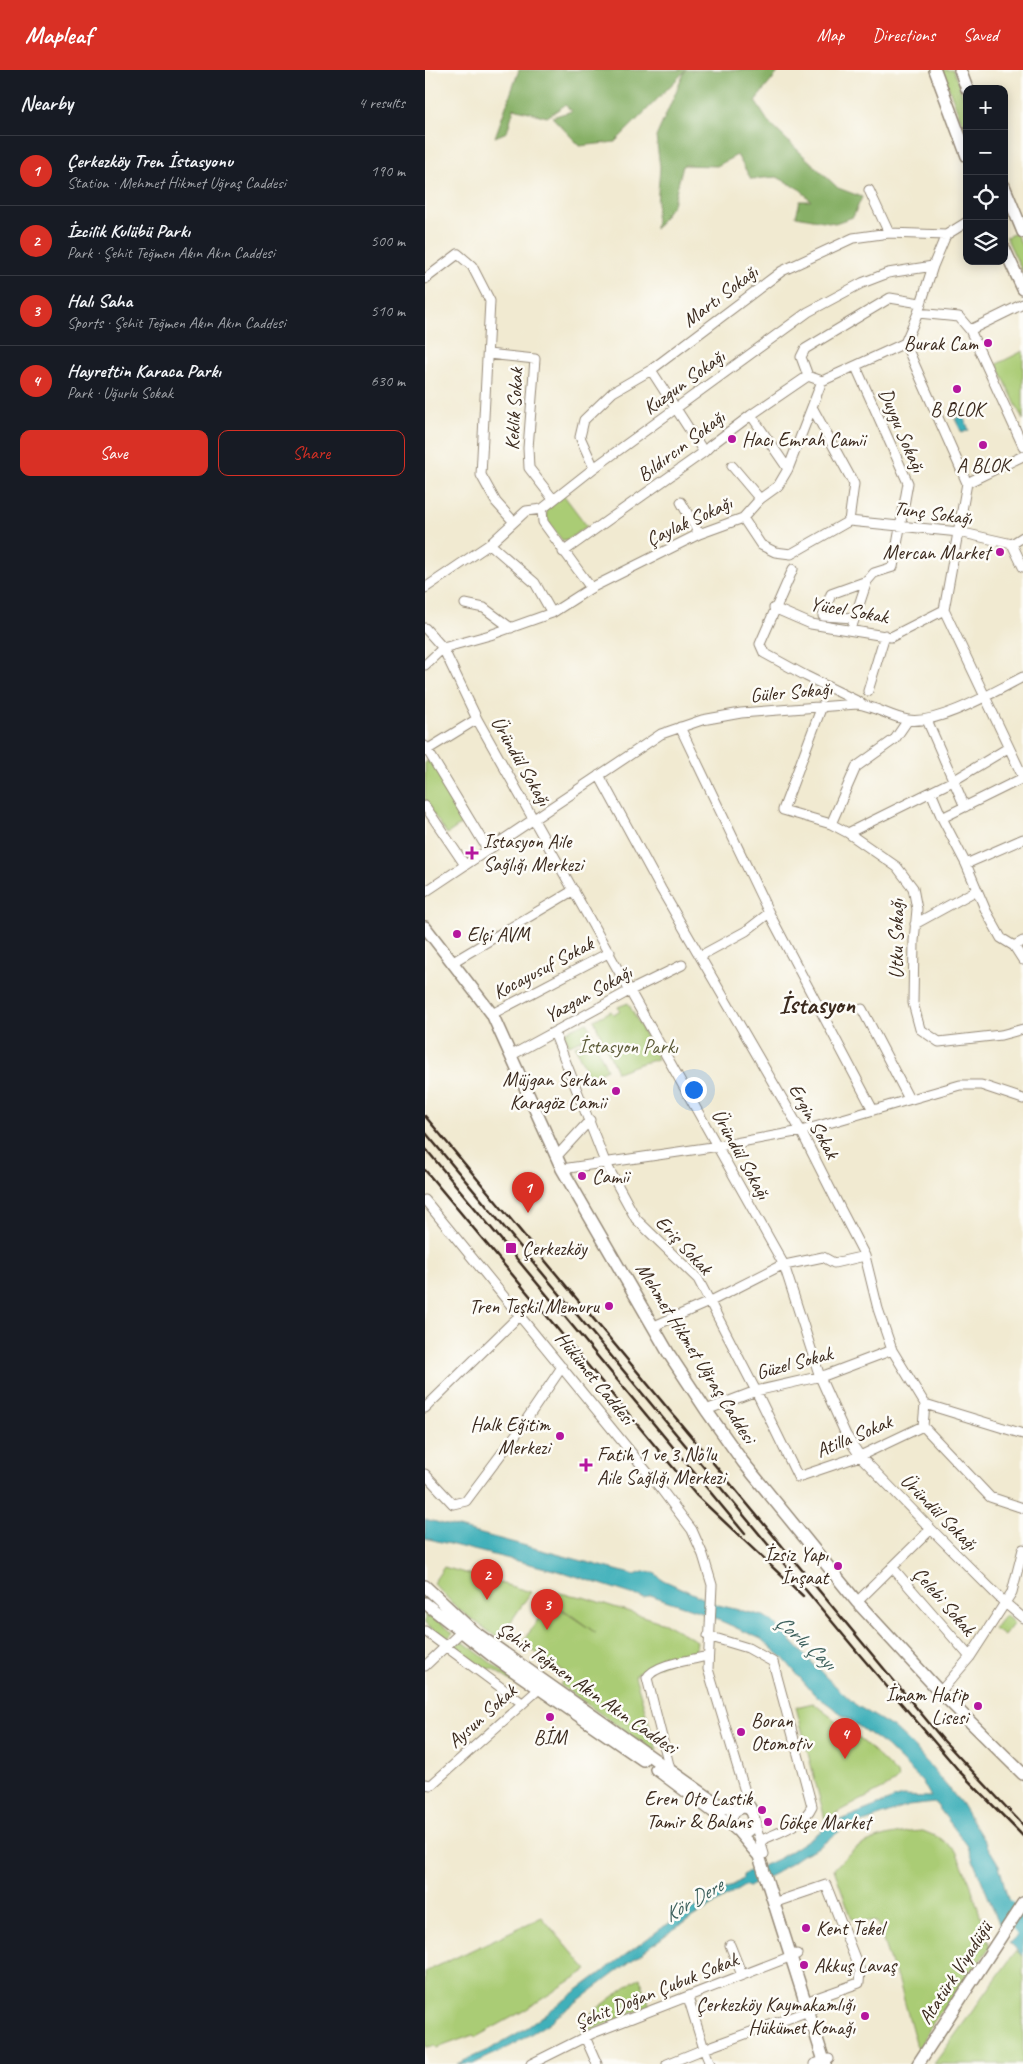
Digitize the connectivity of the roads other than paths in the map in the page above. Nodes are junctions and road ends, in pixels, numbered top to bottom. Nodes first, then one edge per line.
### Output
1 (935, 70) edge
2 (960, 70) edge
3 (966, 85) edge
4 (963, 145) edge
5 (869, 190) dead end
6 (1008, 207) edge
7 (963, 224) edge
8 (1022, 227) edge
9 (889, 233) junction
10 (945, 235) junction
11 (1008, 257) edge
12 (933, 266) junction
13 (425, 279) edge
14 (1023, 289) edge
15 (920, 303) junction
16 (1023, 304) edge
17 (917, 313) junction
18 (970, 330) junction
19 (905, 343) junction
20 (488, 354) junction
21 (855, 367) junction
22 (651, 370) junction
23 (808, 376) junction
24 (822, 381) junction
25 (812, 407) junction
26 (676, 410) junction
27 (751, 415) junction
28 (1023, 446) edge
29 (704, 452) junction
30 (1023, 456) edge
31 (732, 466) dead end
32 (594, 468) junction
33 (788, 469) junction
34 (967, 483) junction
35 (553, 499) junction
36 (760, 499) junction
37 (681, 502) dead end
38 (541, 509) junction
39 (743, 518) junction
40 (849, 521) junction
41 (513, 522) junction
42 (900, 526) junction
43 (959, 532) junction
44 (699, 534) junction
45 (1023, 537) edge
46 (490, 544) junction
47 (1012, 544) junction
48 (563, 552) junction
49 (1023, 567) edge
50 (793, 568) dead end
51 (867, 581) junction
52 (425, 588) edge
53 (591, 588) junction
54 (465, 604) dead end
55 (774, 608) junction
56 (944, 610) junction
57 (552, 613) junction
58 (823, 616) joint
59 (855, 618) junction
60 (425, 628) edge
61 (511, 628) junction
62 (851, 632) junction
63 (885, 635) junction
64 (443, 648) junction
65 (425, 664) edge
66 (1023, 678) edge
67 (868, 691) dead end
68 (985, 696) junction
69 (865, 705) junction
70 (822, 706) junction
71 (477, 719) junction
72 (908, 720) junction
73 (927, 720) junction
74 (680, 726) junction
75 (1008, 748) junction
76 (426, 749) edge
77 (603, 772) junction
78 (1023, 778) edge
79 (953, 781) junction
80 (931, 792) junction
81 (425, 806) edge
82 (965, 807) junction
83 (942, 818) junction
84 (534, 820) junction
85 (831, 824) junction
86 (848, 833) junction
87 (1023, 840) edge
88 (488, 850) junction
89 (966, 864) junction
90 (465, 865) junction
91 (574, 890) junction
92 (977, 890) junction
93 (425, 892) edge
94 (769, 913) junction
95 (915, 924) junction
96 (425, 927) edge
97 (1023, 941) edge
98 (1014, 946) junction
99 (610, 952) junction
100 (700, 956) junction
101 (1023, 960) edge
102 (453, 962) junction
103 (682, 965) dead end
104 (631, 990) junction
105 (862, 1009) dead end
106 (492, 1014) junction
107 (1023, 1029) edge
108 (554, 1032) junction
109 (512, 1055) junction
110 (1023, 1099) edge
111 (909, 1100) junction
112 (873, 1110) junction
113 (590, 1120) junction
114 (801, 1131) junction
115 (719, 1146) junction
116 (557, 1156) junction
117 (605, 1162) junction
118 (562, 1169) junction
119 (425, 1200) edge
120 (865, 1256) junction
121 (784, 1265) junction
122 (709, 1302) junction
123 (519, 1316) junction
124 (654, 1326) junction
125 (892, 1350) junction
126 (562, 1367) junction
127 (820, 1377) junction
128 (756, 1391) junction
129 (925, 1404) junction
130 (425, 1408) edge
131 (706, 1410) junction
132 (923, 1426) junction
133 (1023, 1434) edge
134 (860, 1456) junction
135 (425, 1474) edge
136 (798, 1477) joint
137 (1023, 1508) edge
138 (931, 1529) junction
139 (1023, 1549) edge
140 (892, 1567) junction
141 (425, 1586) edge
142 (857, 1602) junction
143 (1004, 1602) junction
144 (425, 1603) edge
145 (1023, 1618) edge
146 (425, 1631) edge
147 (461, 1632) junction
148 (709, 1632) junction
149 (446, 1646) junction
150 (708, 1656) junction
151 (970, 1657) junction
152 (425, 1666) edge
153 (539, 1689) junction
154 (940, 1692) junction
155 (522, 1703) junction
156 (670, 1769) junction
157 (1023, 1774) edge
158 (425, 1784) edge
159 (741, 1809) junction
160 (755, 1824) junction
161 (734, 1828) junction
162 (760, 1841) junction
163 (761, 1855) junction
164 (772, 1890) junction
165 (779, 1901) junction
166 (1023, 1903) edge
167 (1023, 1916) edge
168 (730, 1945) dead end
169 (794, 1955) junction
170 (741, 1975) junction
171 (688, 1997) junction
172 (809, 2004) junction
173 (585, 2037) junction
174 (705, 2049) junction
175 (547, 2060) edge
176 (825, 2062) edge
177 (531, 2064) edge
178 (597, 2064) edge
179 (667, 2064) edge
180 (710, 2064) edge
181 (920, 2064) edge

1 - 4 main road
2 - 3 main road
5 - 9 street
6 - 8 main road
7 - 10 street
9 - 10 street, Martı Sokağı
9 - 22 street, Martı Sokağı
10 - 12 street
11 - 14 main road
12 - 15 street
12 - 26 street, Kuzgun Sokağı
13 - 20 street
15 - 17 street
15 - 23 street
16 - 18 street
17 - 18 street
17 - 19 street
18 - 28 street
19 - 21 street
19 - 34 street
20 - 35 street, Keklik Sokak
20 - 41 street
21 - 24 street
21 - 42 street, Duygu Sokağı
22 - 26 street
22 - 32 street, Martı Sokağı
23 - 24 street
23 - 27 street, Bıldırcın Sokağı
24 - 25 street, Çaylak Sokağı
25 - 33 street, Çaylak Sokağı
25 - 40 street
26 - 29 street
26 - 32 street, Kuzgun Sokağı
27 - 29 street, Bıldırcın Sokağı
27 - 33 street
29 - 48 street, Bıldırcın Sokağı
30 - 34 street
31 - 36 street
32 - 35 street, Kuzgun Sokağı
33 - 36 street, Çaylak Sokağı
34 - 43 street
35 - 38 street, Kuzgun Sokağı
36 - 39 street, Çaylak Sokağı
37 - 44 street
38 - 41 street, Kuzgun Sokağı
38 - 48 street
39 - 40 street
39 - 44 street, Çaylak Sokağı
40 - 42 street, Tunç Sokağı
41 - 46 street, Kuzgun Sokağı
42 - 43 street, Tunç Sokağı
42 - 51 street, Duygu Sokağı
43 - 47 street, Tunç Sokağı
43 - 56 street
44 - 53 street, Çaylak Sokağı
45 - 47 street
46 - 52 street, Kuzgun Sokağı
46 - 57 street
47 - 49 street
48 - 53 street
50 - 55 street
51 - 58 street, Duygu Sokağı
51 - 59 street
53 - 57 street, Çaylak Sokağı
54 - 61 street
55 - 62 street, Yücel Sokak
55 - 69 street
56 - 63 street, Yücel Sokak
56 - 68 street
57 - 61 street, Çaylak Sokağı
58 - 59 street, Yücel Sokak
59 - 62 street
60 - 64 street, Üründül Sokağı
61 - 64 street, Çaylak Sokağı
62 - 63 street, Yücel Sokak
63 - 67 street
64 - 65 street, Çaylak Sokağı
64 - 71 street, Üründül Sokağı
66 - 68 street
68 - 73 street, Güler Sokağı
68 - 75 street
69 - 70 street, Güler Sokağı
69 - 72 street, Güler Sokağı
70 - 74 street, Güler Sokağı
70 - 85 street, Utku Sokağı
71 - 76 street
71 - 84 street, Üründül Sokağı
72 - 73 street, Güler Sokağı
72 - 85 street
73 - 79 street
74 - 77 street, Güler Sokağı
74 - 94 street
75 - 78 street
75 - 79 street
76 - 88 street
77 - 84 street, Güler Sokağı
77 - 100 street, Ergin Sokak
78 - 82 street
79 - 80 street
79 - 82 street
80 - 83 street
80 - 86 street
81 - 90 street
82 - 83 street
83 - 89 street
84 - 88 street, Güler Sokağı
84 - 91 street, Üründül Sokağı
85 - 86 street, Utku Sokağı
86 - 95 street, Utku Sokağı
87 - 89 street
88 - 90 street, Güler Sokağı
89 - 92 street
90 - 93 street, Güler Sokağı
91 - 99 street, Üründül Sokağı
91 - 102 street
92 - 95 street
92 - 98 street
94 - 100 street
94 - 112 street
95 - 107 street, Utku Sokağı
96 - 102 main road, Mehmet Hikmet Uğraş Caddesi
97 - 98 street
98 - 101 street
99 - 104 street, Üründül Sokağı
99 - 106 street, Kocayusuf Sokak
100 - 114 street, Ergin Sokak
102 - 106 main road, Mehmet Hikmet Uğraş Caddesi
103 - 104 street, Yazgan Sokağı
104 - 108 street, Yazgan Sokağı
104 - 115 street, Üründül Sokağı
105 - 111 street
106 - 109 main road, Mehmet Hikmet Uğraş Caddesi
108 - 109 street, Yazgan Sokağı
108 - 113 street, Eriş Sokak
109 - 116 main road, Mehmet Hikmet Uğraş Caddesi
110 - 111 street
111 - 112 street
112 - 114 street
113 - 116 street
113 - 117 street, Eriş Sokak
114 - 115 street
114 - 120 street, Ergin Sokak
115 - 117 street
115 - 121 street, Üründül Sokağı
116 - 118 main road, Mehmet Hikmet Uğraş Caddesi
117 - 118 street
117 - 122 street, Eriş Sokak
118 - 124 main road, Mehmet Hikmet Uğraş Caddesi
119 - 123 street, Hükümet Caddesi
120 - 121 street
120 - 125 street, Ergin Sokak
121 - 122 street
121 - 127 street, Üründül Sokağı
122 - 124 street
122 - 128 street, Eriş Sokak
123 - 126 street, Hükümet Caddesi
123 - 130 street
124 - 131 main road, Mehmet Hikmet Uğraş Caddesi
125 - 127 street, Güzel Sokak
125 - 129 street, Ergin Sokak
126 - 135 street
126 - 148 street, Hükümet Caddesi
127 - 128 street, Güzel Sokak
127 - 134 street, Üründül Sokağı
128 - 131 street, Güzel Sokak
128 - 136 street, Eriş Sokak
129 - 132 street
129 - 133 street
131 - 142 main road, Mehmet Hikmet Uğraş Caddesi
132 - 134 street, Atilla Sokak
132 - 137 street
134 - 136 street, Atilla Sokak
134 - 138 street, Üründül Sokağı
138 - 140 street
138 - 143 street, Üründül Sokağı
139 - 143 street
140 - 142 street
140 - 151 street, Çelebi Sokak
141 - 156 main road, Şehit Teğmen Akın Akın Caddesi
142 - 154 main road, Mehmet Hikmet Uğraş Caddesi
143 - 145 street, Üründül Sokağı
143 - 151 street
144 - 147 main road, Şehit Teğmen Akın Akın Caddesi
146 - 149 street
147 - 149 street
147 - 153 main road, Şehit Teğmen Akın Akın Caddesi
148 - 150 street
148 - 162 street
149 - 152 street
149 - 155 street
150 - 156 street
150 - 159 street
151 - 154 street
153 - 155 street, Aysun Sokak
153 - 161 main road, Şehit Teğmen Akın Akın Caddesi
154 - 157 main road, Mehmet Hikmet Uğraş Caddesi
155 - 158 street, Aysun Sokak
156 - 159 main road, Şehit Teğmen Akın Akın Caddesi
159 - 160 main road
159 - 161 main road
160 - 161 main road
160 - 162 street
161 - 163 main road, Şehit Teğmen Akın Akın Caddesi
162 - 163 street
163 - 164 main road
164 - 165 main road
164 - 169 main road
165 - 169 main road
165 - 172 street
166 - 181 main road, Atatürk Viyadüğü
167 - 181 main road, Atatürk Viyadüğü
168 - 170 street
169 - 170 street, Şehit Doğan Çubuk Sokak
169 - 172 main road
170 - 171 street, Şehit Doğan Çubuk Sokak
171 - 173 street, Şehit Doğan Çubuk Sokak
171 - 174 street
172 - 174 street
172 - 176 main road
173 - 175 street, Şehit Doğan Çubuk Sokak
173 - 178 street
174 - 179 street
174 - 180 street
175 - 177 street, Şehit Doğan Çubuk Sokak

